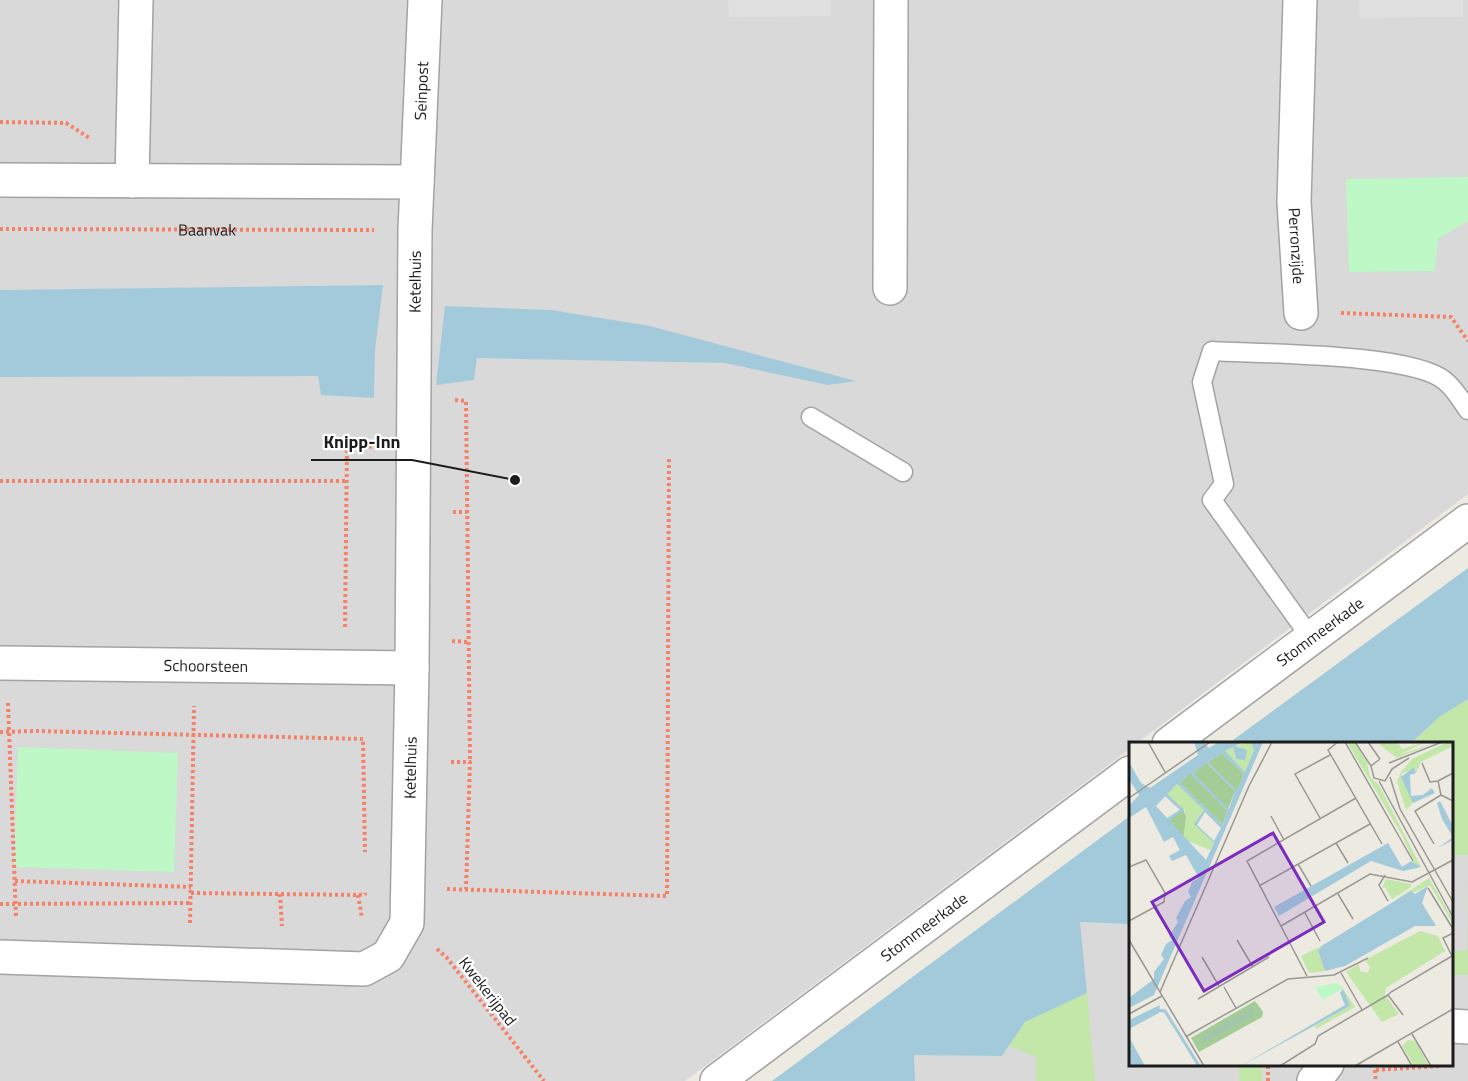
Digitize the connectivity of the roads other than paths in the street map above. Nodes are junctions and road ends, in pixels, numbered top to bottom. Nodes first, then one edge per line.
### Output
1 (135, 0) edge
2 (425, 0) edge
3 (891, 0) edge
4 (1300, 0) edge
5 (132, 173) junction
6 (0, 180) edge
7 (417, 182) junction
8 (890, 288) dead end
9 (1301, 313) road end
10 (1468, 410) edge
11 (811, 417) dead end
12 (903, 472) dead end
13 (1468, 521) edge
14 (1311, 638) junction
15 (3, 663) edge
16 (412, 668) junction
17 (1172, 742) edge
18 (1129, 773) edge
19 (8, 957) edge
20 (1453, 1026) edge
21 (1468, 1027) edge
22 (1326, 1066) edge
23 (717, 1081) edge
24 (1314, 1081) edge

1 - 5 street
2 - 7 street, Seinpost
3 - 8 street
4 - 9 street, Perronzijde
5 - 6 street
5 - 7 street
7 - 16 street, Ketelhuis
10 - 14 lane
11 - 12 lane
13 - 14 street, Stommeerkade
14 - 17 street, Stommeerkade
15 - 16 street, Schoorsteen
16 - 19 street, Ketelhuis
18 - 23 street, Stommeerkade
20 - 21 street
22 - 24 street

